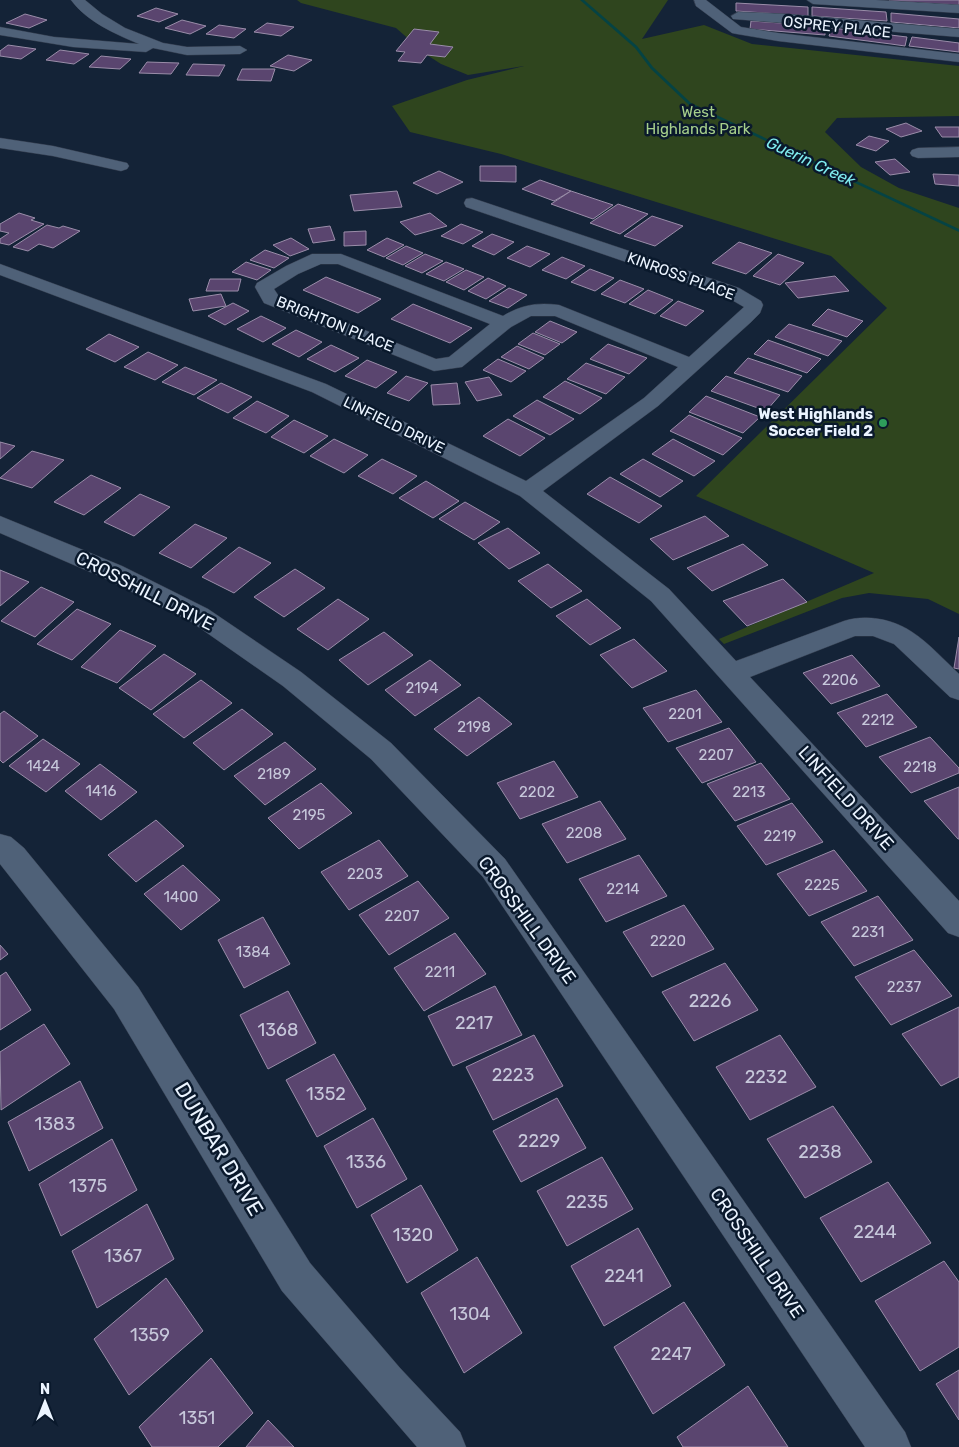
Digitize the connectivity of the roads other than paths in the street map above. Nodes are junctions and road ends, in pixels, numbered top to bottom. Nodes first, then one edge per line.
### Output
1 (77, 0) edge
2 (700, 0) edge
3 (813, 0) edge
4 (959, 9) edge
5 (717, 15) junction
6 (0, 31) edge
7 (959, 33) edge
8 (172, 49) junction
9 (240, 50) dead end
10 (959, 58) edge
11 (0, 143) edge
12 (918, 152) dead end
13 (959, 152) edge
14 (121, 166) dead end
15 (472, 203) dead end
16 (0, 269) edge
17 (504, 323) junction
18 (691, 364) junction
19 (528, 491) junction
20 (0, 524) edge
21 (733, 673) junction
22 (959, 690) edge
23 (0, 846) edge
24 (959, 923) edge
25 (444, 1447) edge
26 (890, 1447) edge

1 - 8 street
2 - 5 street, OSPREY PLACE
3 - 4 street
5 - 7 street
5 - 10 street, OSPREY PLACE
6 - 8 street
8 - 9 street
11 - 14 street
12 - 13 street
15 - 18 street, KINROSS PLACE
16 - 19 street, LINFIELD DRIVE
17 - 17 street, BRIGHTON PLACE
17 - 18 street, BRIGHTON PLACE
18 - 19 street, KINROSS PLACE
19 - 21 street, LINFIELD DRIVE
20 - 26 street, CROSSHILL DRIVE
21 - 22 street
21 - 24 street, LINFIELD DRIVE
23 - 25 street, DUNBAR DRIVE

